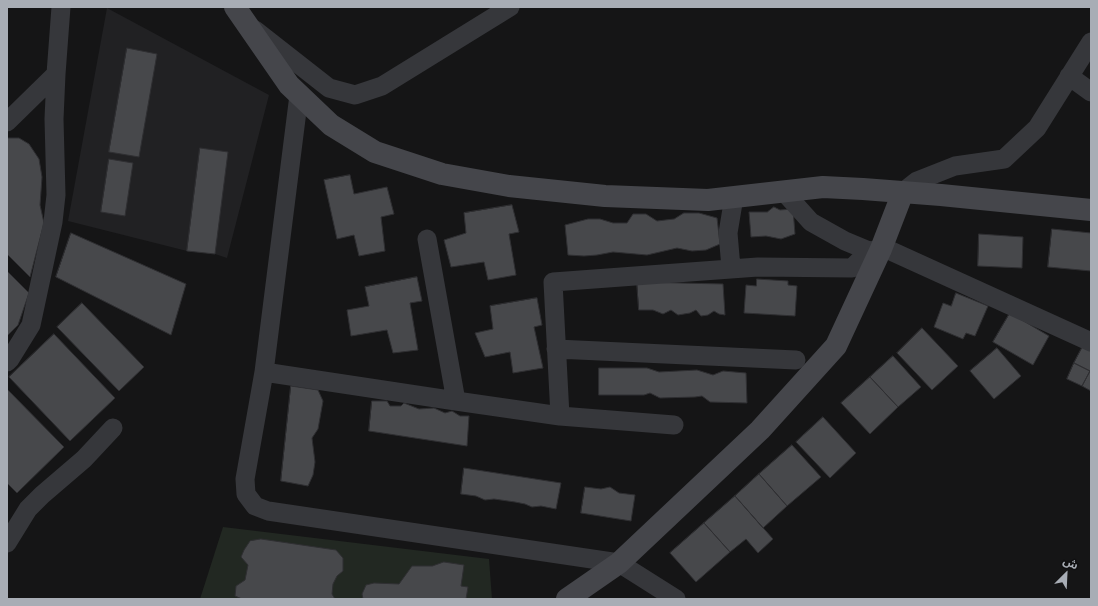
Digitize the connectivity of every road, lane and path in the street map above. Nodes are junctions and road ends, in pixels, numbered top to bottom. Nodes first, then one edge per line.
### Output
1 (61, 7) edge
2 (510, 7) edge
3 (241, 15) edge
4 (1091, 42) edge
5 (56, 74) junction
6 (1069, 76) junction
7 (1091, 92) edge
8 (298, 94) junction
9 (7, 122) edge
10 (784, 192) junction
11 (903, 192) junction
12 (734, 197) junction
13 (1091, 210) edge
14 (428, 239) dead end
15 (875, 250) junction
16 (731, 268) junction
17 (1091, 342) edge
18 (556, 349) junction
19 (796, 360) dead end
20 (7, 362) edge
21 (264, 372) junction
22 (456, 401) junction
23 (560, 416) junction
24 (674, 425) dead end
25 (113, 428) dead end
26 (7, 543) edge
27 (619, 563) junction
28 (567, 599) edge
29 (676, 599) edge

1 - 5 street
2 - 3 street
3 - 8 main road
4 - 6 street
5 - 9 street
5 - 20 street
6 - 7 street
6 - 11 street
8 - 12 main road
8 - 21 street
10 - 11 main road
10 - 12 main road
10 - 15 street
11 - 13 main road
11 - 15 main road
12 - 16 street
14 - 22 street
15 - 16 street
15 - 17 street
15 - 27 main road
16 - 18 street
18 - 19 street
18 - 23 street
21 - 22 street
21 - 27 street
22 - 23 street
23 - 24 street
25 - 26 street
27 - 28 main road
27 - 29 street

